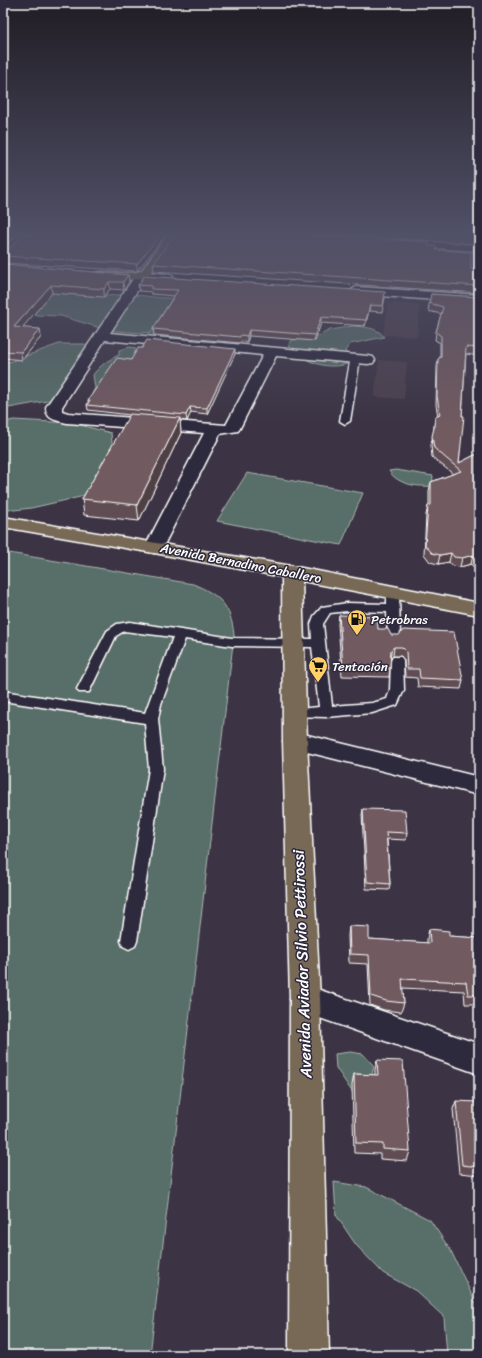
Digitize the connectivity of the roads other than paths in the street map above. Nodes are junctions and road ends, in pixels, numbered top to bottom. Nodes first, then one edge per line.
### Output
1 (127, 297) edge
2 (455, 297) edge
3 (479, 299) edge
4 (101, 336) junction
5 (272, 351) junction
6 (354, 358) junction
7 (368, 360) dead end
8 (345, 421) dead end
9 (214, 430) junction
10 (3, 522) edge
11 (154, 547) junction
12 (292, 572) junction
13 (393, 600) junction
14 (479, 609) edge
15 (180, 634) junction
16 (394, 639) edge
17 (294, 643) junction
18 (318, 643) junction
19 (397, 660) dead end
20 (84, 689) dead end
21 (3, 696) edge
22 (326, 712) junction
23 (294, 713) junction
24 (151, 719) junction
25 (295, 741) junction
26 (479, 786) edge
27 (129, 942) dead end
28 (305, 999) junction
29 (479, 1059) edge
30 (309, 1355) edge

1 - 4 street
2 - 3 street
4 - 5 street
4 - 9 street
5 - 6 street
5 - 9 street
6 - 7 street
6 - 8 lane
9 - 11 street
10 - 11 main road, Avenida Bernadino Caballero
11 - 12 main road, Avenida Bernadino Caballero
12 - 13 main road, Avenida Bernadino Caballero
12 - 17 main road, Avenida Aviador Silvio Pettirossi
13 - 14 main road, Avenida Bernadino Caballero
13 - 16 lane
13 - 18 lane
15 - 17 lane
15 - 20 lane
15 - 24 lane
17 - 18 lane
17 - 23 main road, Avenida Aviador Silvio Pettirossi
18 - 22 lane
19 - 22 lane
21 - 24 lane
22 - 23 lane
23 - 25 main road, Avenida Aviador Silvio Pettirossi
24 - 27 lane
25 - 26 street
25 - 28 main road, Avenida Aviador Silvio Pettirossi
28 - 29 street
28 - 30 main road, Avenida Aviador Silvio Pettirossi

